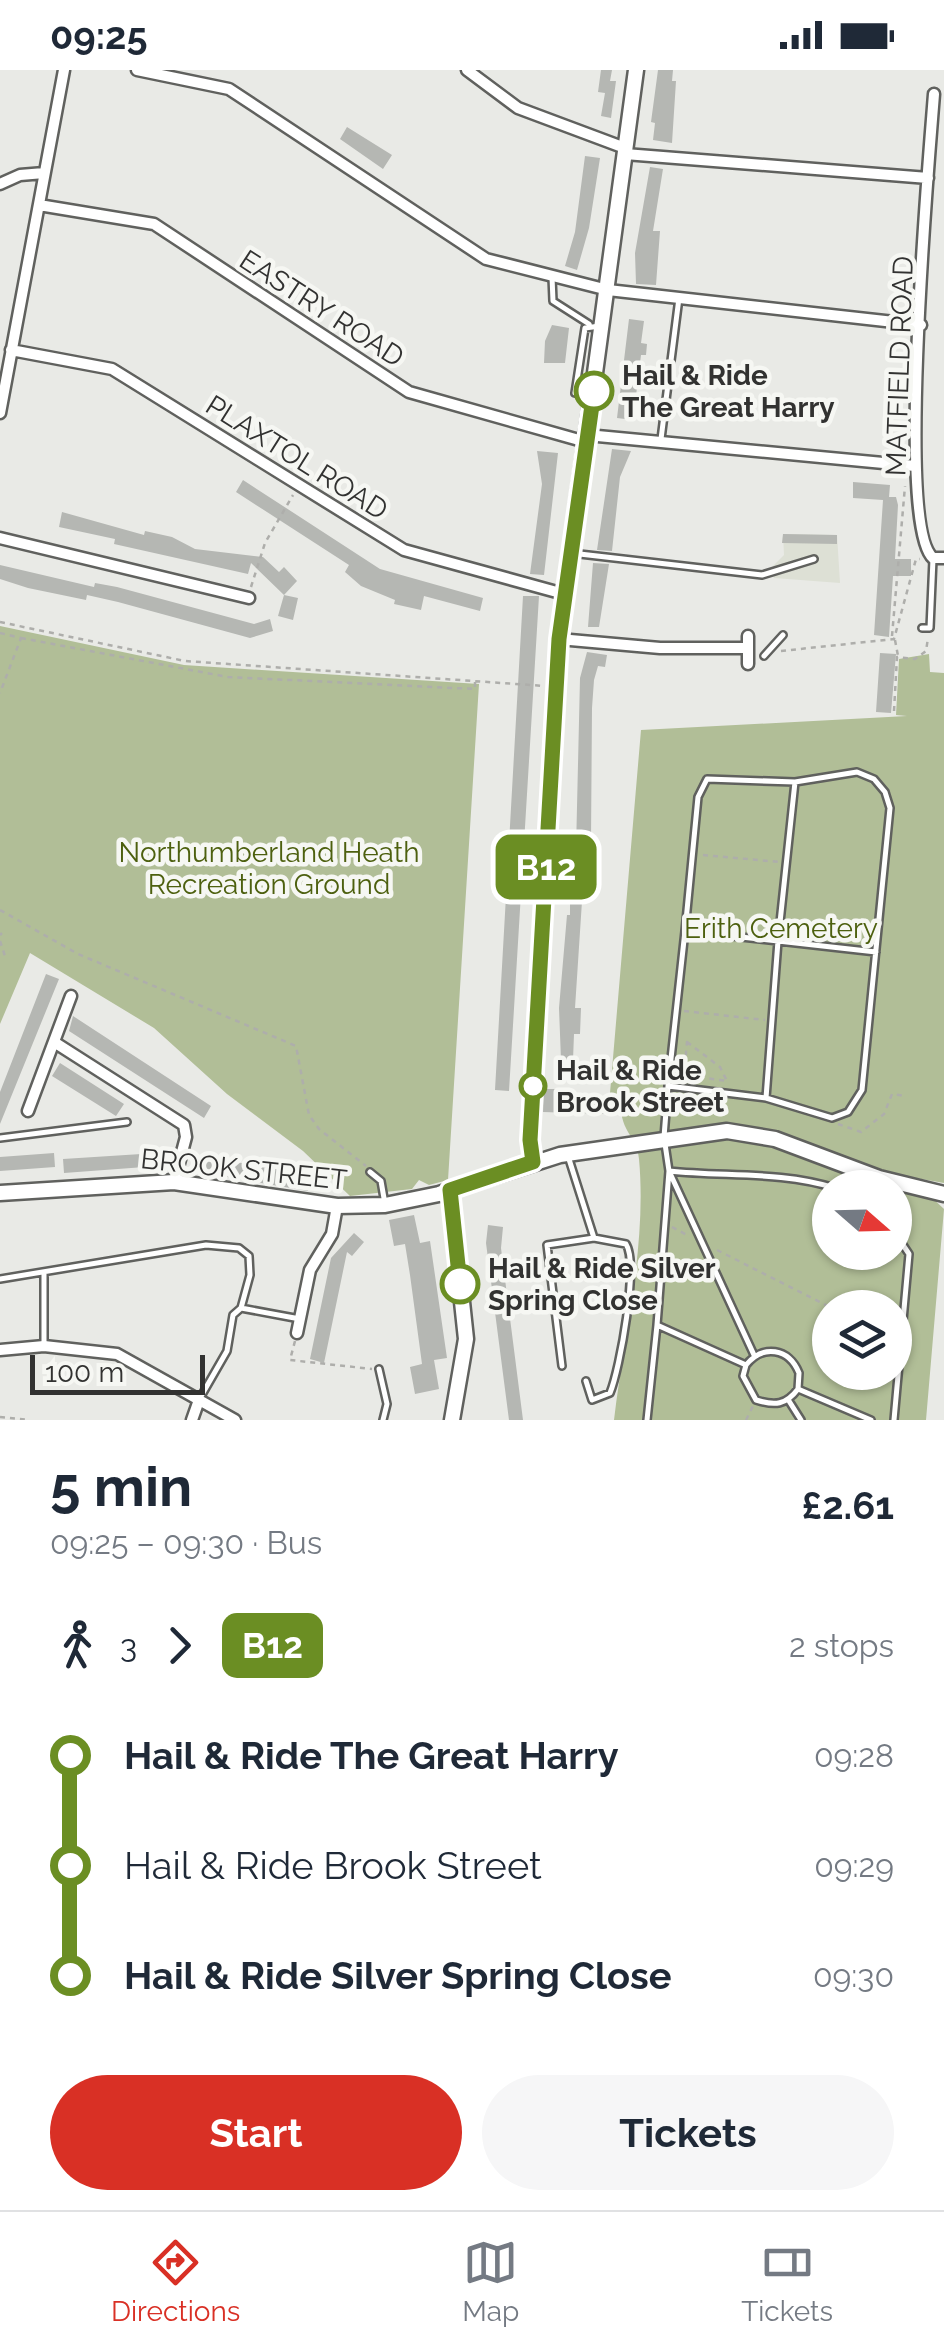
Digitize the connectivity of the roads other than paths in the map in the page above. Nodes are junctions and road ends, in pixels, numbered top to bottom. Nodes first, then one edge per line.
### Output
1 (64, 70) edge
2 (137, 70) edge
3 (467, 70) edge
4 (636, 70) edge
5 (934, 94) dead end
6 (625, 151) junction
7 (44, 172) junction
8 (928, 178) junction
9 (0, 184) edge
10 (38, 205) junction
11 (552, 275) junction
12 (608, 290) junction
13 (679, 298) junction
14 (596, 325) junction
15 (921, 325) junction
16 (11, 350) junction
17 (0, 413) edge
18 (586, 439) junction
19 (660, 443) junction
20 (915, 466) junction
21 (0, 538) edge
22 (572, 553) junction
23 (935, 557) edge
24 (814, 559) dead end
25 (564, 594) junction
26 (249, 598) road end
27 (926, 628) road end
28 (783, 635) dead end
29 (559, 639) junction
30 (748, 651) joint
31 (764, 656) junction
32 (773, 657) road end
33 (794, 782) junction
34 (685, 930) junction
35 (778, 942) junction
36 (876, 952) junction
37 (71, 996) dead end
38 (54, 1042) junction
39 (668, 1086) junction
40 (766, 1098) junction
41 (28, 1112) dead end
42 (126, 1122) dead end
43 (664, 1137) junction
44 (0, 1138) edge
45 (567, 1153) junction
46 (533, 1162) junction
47 (669, 1171) junction
48 (370, 1172) road end
49 (812, 1181) edge
50 (174, 1182) junction
51 (450, 1190) junction
52 (0, 1193) edge
53 (944, 1194) edge
54 (385, 1204) junction
55 (337, 1206) junction
56 (594, 1238) junction
57 (908, 1270) edge
58 (44, 1274) junction
59 (0, 1280) edge
60 (241, 1308) junction
61 (300, 1319) junction
62 (657, 1325) junction
63 (297, 1333) road end
64 (44, 1346) junction
65 (0, 1350) edge
66 (754, 1355) junction
67 (746, 1365) junction
68 (562, 1366) dead end
69 (379, 1369) road end
70 (586, 1381) dead end
71 (798, 1389) junction
72 (198, 1400) junction
73 (789, 1401) junction
74 (192, 1420) edge
75 (235, 1420) edge
76 (383, 1420) edge
77 (452, 1420) edge
78 (647, 1420) edge
79 (801, 1420) edge
80 (871, 1420) edge
81 (894, 1420) edge

1 - 7 street
2 - 11 street
3 - 6 street
4 - 6 street
5 - 8 street, MATFIELD ROAD
6 - 8 street
6 - 12 street
7 - 9 street
7 - 10 street
8 - 15 street, MATFIELD ROAD
10 - 16 street
10 - 18 street, EASTRY ROAD
11 - 12 street
11 - 14 lane
12 - 13 street
12 - 14 street
13 - 15 street
13 - 19 lane
14 - 18 street
15 - 20 street, MATFIELD ROAD
16 - 17 street
16 - 25 street, PLAXTOL ROAD
18 - 19 street, EASTRY ROAD
18 - 22 street
19 - 20 street, EASTRY ROAD
20 - 23 street, MATFIELD ROAD
21 - 26 street
22 - 24 lane
22 - 25 street
23 - 27 lane
25 - 29 street
28 - 31 lane
29 - 30 street
29 - 46 street
30 - 31 lane
31 - 32 lane
33 - 34 lane
33 - 35 lane
33 - 36 lane
34 - 35 lane
34 - 39 lane
35 - 36 lane
35 - 40 lane
36 - 40 lane
37 - 38 street
38 - 41 street
38 - 50 street
39 - 40 lane
39 - 43 lane
42 - 44 lane
43 - 45 street, BROOK STREET
43 - 47 lane
43 - 53 street, BROOK STREET
45 - 46 street, BROOK STREET
45 - 56 lane
46 - 51 street, BROOK STREET
47 - 49 lane
47 - 62 lane
47 - 66 lane
48 - 54 lane
50 - 52 street, BROOK STREET
50 - 55 street, BROOK STREET
51 - 54 street, BROOK STREET
51 - 77 street
54 - 55 street, BROOK STREET
55 - 61 street
56 - 68 lane
56 - 70 lane
57 - 81 lane
58 - 59 lane
58 - 60 lane
58 - 64 lane
60 - 61 lane
60 - 72 lane
61 - 63 street
62 - 67 lane
62 - 78 lane
64 - 65 street
64 - 72 street
66 - 67 lane
66 - 71 lane
67 - 73 lane
69 - 76 lane
71 - 73 lane
71 - 80 lane
72 - 74 street
72 - 75 street
73 - 79 lane

